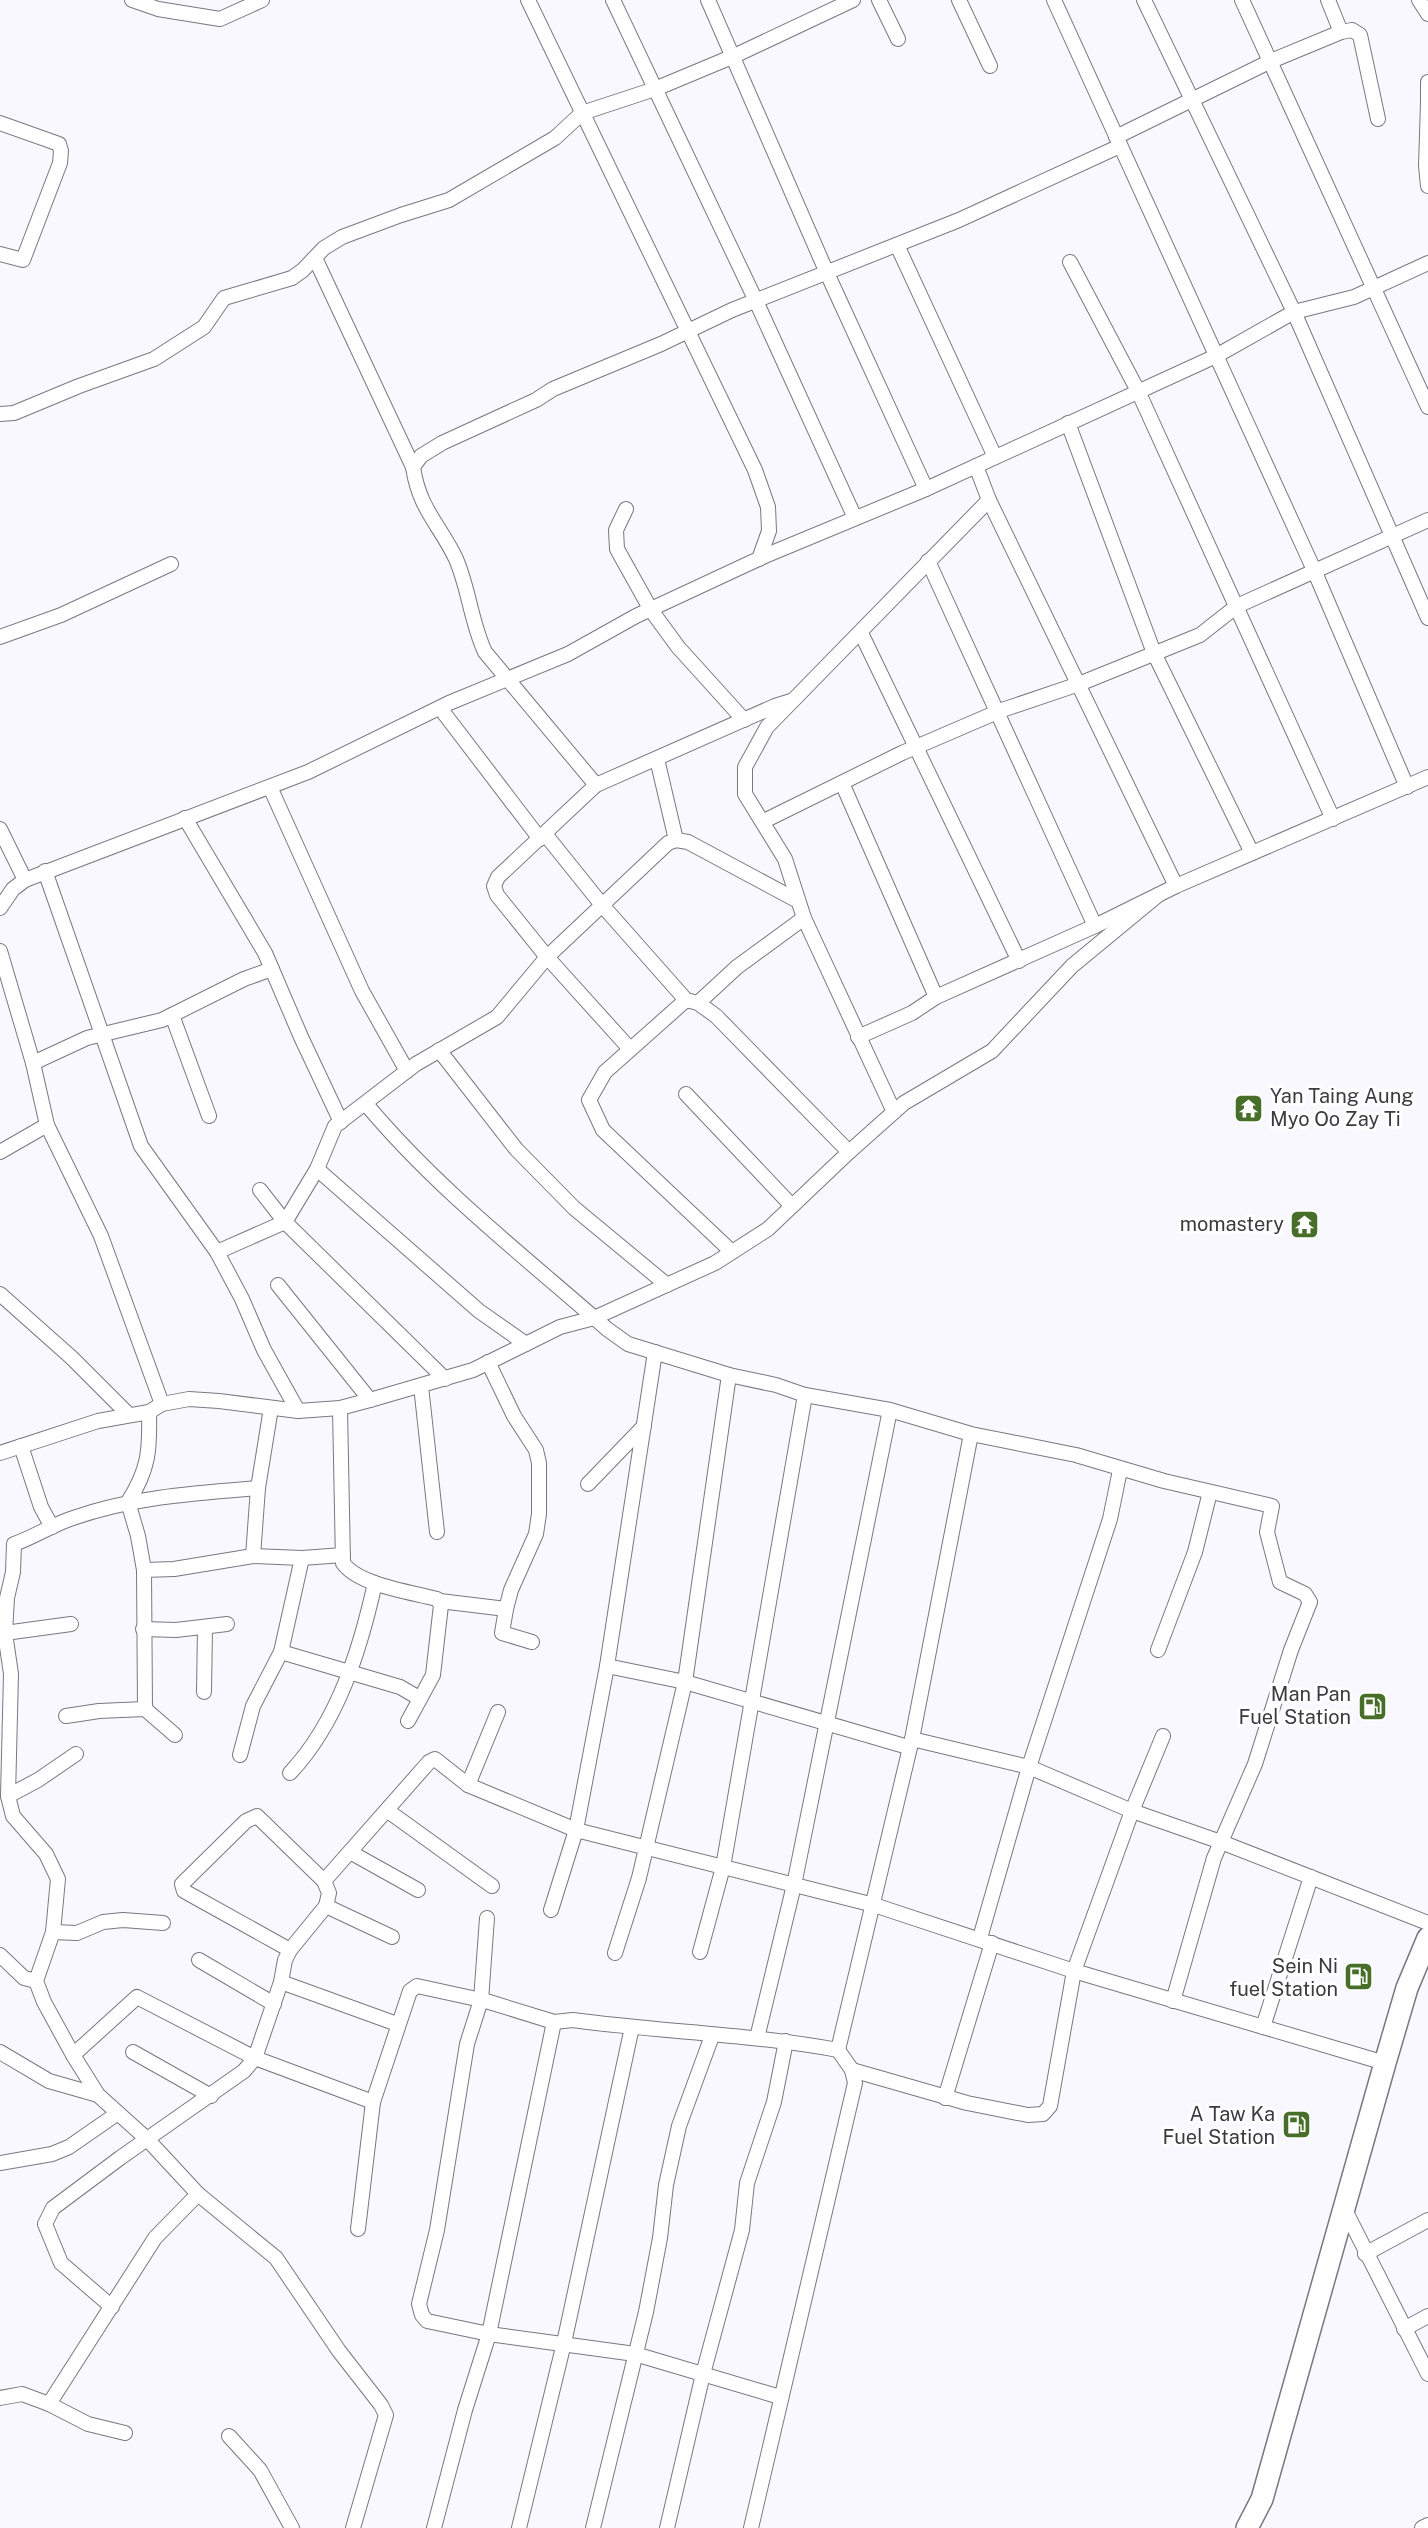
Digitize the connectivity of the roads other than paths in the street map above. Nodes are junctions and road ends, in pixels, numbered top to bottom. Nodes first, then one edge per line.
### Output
1 (132, 0) edge
2 (262, 0) edge
3 (528, 0) edge
4 (613, 0) edge
5 (708, 0) edge
6 (853, 0) edge
7 (879, 0) edge
8 (959, 0) edge
9 (1054, 0) edge
10 (1144, 0) edge
11 (1242, 0) edge
12 (1328, 0) edge
13 (1419, 0) edge
14 (179, 6) edge
15 (1428, 14) edge
16 (1341, 32) junction
17 (898, 39) dead end
18 (734, 56) junction
19 (1270, 61) junction
20 (990, 66) dead end
21 (1428, 82) edge
22 (654, 89) junction
23 (1190, 99) junction
24 (1428, 101) edge
25 (582, 113) junction
26 (1378, 119) dead end
27 (0, 123) edge
28 (1118, 142) junction
29 (1428, 186) edge
30 (897, 244) junction
31 (0, 254) edge
32 (315, 258) junction
33 (1070, 262) dead end
34 (1428, 263) edge
35 (827, 273) junction
36 (1373, 288) junction
37 (756, 301) junction
38 (1294, 312) junction
39 (687, 331) junction
40 (1216, 357) junction
41 (1138, 391) junction
42 (1428, 407) edge
43 (0, 414) edge
44 (1068, 423) junction
45 (995, 457) junction
46 (976, 466) junction
47 (413, 467) junction
48 (926, 489) junction
49 (989, 500) junction
50 (626, 509) dead end
51 (855, 518) junction
52 (1428, 520) edge
53 (1392, 536) junction
54 (759, 559) junction
55 (928, 561) junction
56 (171, 564) dead end
57 (1314, 570) junction
58 (1237, 606) junction
59 (651, 610) junction
60 (1428, 618) edge
61 (861, 633) junction
62 (0, 637) edge
63 (1154, 654) junction
64 (510, 680) junction
65 (1080, 684) junction
66 (795, 699) junction
67 (440, 708) junction
68 (997, 712) junction
69 (744, 720) junction
70 (916, 747) junction
71 (657, 759) junction
72 (1428, 777) edge
73 (842, 783) junction
74 (596, 785) junction
75 (270, 787) junction
76 (1407, 787) junction
77 (184, 818) junction
78 (1333, 819) junction
79 (764, 821) junction
80 (0, 829) edge
81 (542, 837) junction
82 (676, 840) junction
83 (1252, 853) junction
84 (45, 871) junction
85 (25, 880) junction
86 (1176, 886) junction
87 (6, 887) edge
88 (1158, 895) junction
89 (798, 901) junction
90 (602, 905) junction
91 (0, 908) edge
92 (804, 918) junction
93 (1095, 926) junction
94 (0, 951) edge
95 (547, 957) junction
96 (1019, 961) junction
97 (272, 969) junction
98 (936, 997) junction
99 (692, 1002) junction
100 (172, 1015) junction
101 (101, 1035) junction
102 (858, 1037) junction
103 (439, 1050) junction
104 (630, 1050) junction
105 (33, 1064) junction
106 (407, 1071) junction
107 (686, 1094) dead end
108 (366, 1104) junction
109 (894, 1112) junction
110 (209, 1116) dead end
111 (341, 1122) junction
112 (47, 1125) junction
113 (0, 1152) edge
114 (849, 1152) junction
115 (317, 1169) junction
116 (260, 1190) dead end
117 (792, 1206) junction
118 (285, 1222) junction
119 (217, 1252) junction
120 (732, 1252) junction
121 (278, 1285) dead end
122 (667, 1285) junction
123 (0, 1295) edge
124 (594, 1318) junction
125 (526, 1344) junction
126 (655, 1352) junction
127 (488, 1362) junction
128 (729, 1375) junction
129 (445, 1378) junction
130 (421, 1386) junction
131 (805, 1395) junction
132 (370, 1400) junction
133 (162, 1404) junction
134 (271, 1408) junction
135 (340, 1408) junction
136 (890, 1410) junction
137 (298, 1411) junction
138 (149, 1412) junction
139 (128, 1414) junction
140 (644, 1426) junction
141 (972, 1434) junction
142 (21, 1446) junction
143 (0, 1453) edge
144 (1120, 1470) junction
145 (588, 1484) dead end
146 (258, 1488) junction
147 (1210, 1492) junction
148 (128, 1502) junction
149 (52, 1527) junction
150 (438, 1532) dead end
151 (14, 1544) junction
152 (0, 1547) edge
153 (344, 1555) junction
154 (253, 1556) junction
155 (302, 1558) junction
156 (144, 1570) junction
157 (375, 1583) junction
158 (440, 1601) junction
159 (506, 1609) junction
160 (70, 1623) dead end
161 (227, 1624) dead end
162 (205, 1627) junction
163 (143, 1629) junction
164 (5, 1633) junction
165 (532, 1642) dead end
166 (1158, 1650) dead end
167 (281, 1652) junction
168 (607, 1666) junction
169 (350, 1672) junction
170 (685, 1682) junction
171 (204, 1692) dead end
172 (419, 1698) junction
173 (750, 1701) junction
174 (145, 1709) junction
175 (498, 1712) dead end
176 (66, 1716) dead end
177 (408, 1721) dead end
178 (825, 1723) junction
179 (175, 1735) dead end
180 (1163, 1736) dead end
181 (910, 1743) junction
182 (75, 1754) dead end
183 (240, 1755) dead end
184 (1029, 1767) junction
185 (290, 1773) dead end
186 (3, 1779) edge
187 (468, 1785) junction
188 (8, 1796) junction
189 (388, 1811) junction
190 (1132, 1811) junction
191 (576, 1830) junction
192 (1221, 1842) junction
193 (647, 1846) junction
194 (350, 1852) junction
195 (723, 1867) junction
196 (1311, 1877) junction
197 (324, 1881) junction
198 (794, 1885) junction
199 (492, 1886) dead end
200 (418, 1890) dead end
201 (874, 1905) junction
202 (326, 1906) junction
203 (551, 1910) dead end
204 (488, 1918) dead end
205 (164, 1923) dead end
206 (1428, 1923) edge
207 (53, 1932) junction
208 (392, 1937) dead end
209 (1428, 1938) edge
210 (986, 1940) junction
211 (290, 1950) junction
212 (700, 1952) dead end
213 (615, 1953) dead end
214 (0, 1955) edge
215 (199, 1960) dead end
216 (1074, 1971) junction
217 (36, 1982) junction
218 (281, 1982) junction
219 (482, 2001) junction
220 (1173, 2001) junction
221 (274, 2004) junction
222 (554, 2022) junction
223 (397, 2024) junction
224 (632, 2027) junction
225 (1263, 2027) junction
226 (712, 2036) junction
227 (757, 2038) junction
228 (786, 2041) junction
229 (838, 2050) junction
230 (0, 2052) edge
231 (133, 2052) dead end
232 (73, 2055) junction
233 (255, 2058) junction
234 (1385, 2063) junction
235 (852, 2070) junction
236 (98, 2095) junction
237 (211, 2096) junction
238 (945, 2098) junction
239 (373, 2102) junction
240 (118, 2113) junction
241 (148, 2140) junction
242 (0, 2163) edge
243 (198, 2194) junction
244 (1345, 2210) junction
245 (1428, 2220) edge
246 (358, 2229) dead end
247 (1365, 2253) junction
248 (112, 2307) junction
249 (1428, 2316) edge
250 (1404, 2329) junction
251 (489, 2334) junction
252 (564, 2343) junction
253 (635, 2354) junction
254 (702, 2374) junction
255 (1428, 2374) edge
256 (780, 2397) junction
257 (0, 2398) edge
258 (49, 2404) junction
259 (124, 2433) dead end
260 (229, 2436) dead end
261 (1428, 2525) edge
262 (292, 2528) edge
263 (353, 2528) edge
264 (434, 2528) edge
265 (519, 2528) edge
266 (593, 2528) edge
267 (667, 2528) edge
268 (751, 2528) edge
269 (1247, 2528) edge
270 (1422, 2528) edge

1 - 14 street
2 - 14 street
3 - 25 street
4 - 22 street
5 - 18 street
6 - 18 street
7 - 17 street
8 - 20 street
9 - 28 street
10 - 23 street
11 - 19 street
12 - 16 street
13 - 15 street
16 - 19 street
16 - 26 street
18 - 22 street
18 - 35 street
19 - 23 street
19 - 36 street
21 - 24 street
22 - 25 street
22 - 37 street
23 - 28 street
23 - 38 street
24 - 29 street
25 - 32 street
25 - 39 street
27 - 31 street
28 - 30 street
28 - 40 street
30 - 35 street
30 - 45 street
32 - 43 street
32 - 47 street
33 - 41 street
34 - 36 street
35 - 37 street
35 - 48 street
36 - 38 street
36 - 42 street
37 - 39 street
37 - 51 street
38 - 40 street
38 - 53 street
39 - 47 street
39 - 54 street
40 - 41 street
40 - 57 street
41 - 44 street
41 - 58 street
44 - 45 street
44 - 63 street
45 - 46 street
46 - 48 street
46 - 49 street
47 - 64 street
48 - 51 street
49 - 55 street
49 - 65 street
50 - 59 street
51 - 54 street
52 - 53 street
53 - 57 street
53 - 60 street
54 - 59 street
55 - 61 street
55 - 68 street
56 - 62 street
57 - 58 street
57 - 76 street
58 - 63 street
58 - 78 street
59 - 64 street
59 - 69 street
61 - 66 street
61 - 70 street
63 - 65 street
63 - 83 street
64 - 67 street
64 - 74 street
65 - 68 street
65 - 86 street
66 - 69 street
66 - 79 street
67 - 75 street
67 - 81 street
68 - 70 street
68 - 93 street
69 - 71 street
70 - 73 street
70 - 96 street
71 - 74 street
71 - 82 street
72 - 76 street
73 - 79 street
73 - 98 street
74 - 81 street
75 - 77 street
75 - 106 street
76 - 78 street
77 - 84 street
77 - 97 street
78 - 83 street
79 - 89 street
80 - 85 street
81 - 90 street
81 - 95 street
82 - 89 street
82 - 90 street
83 - 86 street
84 - 85 street
84 - 101 street
85 - 87 street
86 - 88 street
87 - 91 street
88 - 93 street
88 - 109 street
89 - 92 street
90 - 95 street
90 - 99 street
92 - 99 street
92 - 102 street
93 - 96 street
94 - 105 street
95 - 103 street
95 - 104 street
96 - 98 street
97 - 100 street
97 - 111 street
98 - 102 street
99 - 104 street
99 - 114 street
100 - 101 street
100 - 110 street
101 - 105 street
101 - 119 street
102 - 109 street
103 - 106 street
103 - 122 street
104 - 120 street
105 - 112 street
106 - 108 street
107 - 117 street
108 - 111 street
108 - 124 street
109 - 114 street
111 - 115 street
112 - 113 street
112 - 133 street
114 - 117 street
115 - 118 street
115 - 125 street
116 - 118 street
117 - 120 street
118 - 119 street
118 - 129 street
119 - 137 street
120 - 122 street
121 - 132 street
122 - 124 street
123 - 139 street
124 - 125 street
124 - 126 street
125 - 127 street
126 - 128 street
126 - 140 street
127 - 129 street
127 - 159 street
128 - 131 street
128 - 170 street
129 - 130 street
130 - 132 street
130 - 150 street
131 - 136 street
131 - 173 street
132 - 135 street
133 - 134 street
133 - 138 street
134 - 137 street
134 - 146 street
135 - 137 street
135 - 153 street
136 - 141 street
136 - 178 street
138 - 139 street
138 - 148 street
139 - 142 street
140 - 145 street
140 - 168 street
141 - 144 street
141 - 181 street
142 - 143 street
142 - 149 street
144 - 147 street
144 - 184 street
146 - 148 street
146 - 154 street
147 - 166 street
147 - 192 street
148 - 149 street
148 - 156 street
149 - 151 street
151 - 152 street
151 - 164 street
153 - 155 street
153 - 157 street
154 - 155 street
154 - 156 street
155 - 167 street
156 - 163 street
157 - 158 street
157 - 169 street
158 - 159 street
158 - 172 street
159 - 165 street
160 - 164 street
161 - 162 street
162 - 163 street
162 - 171 street
163 - 174 street
164 - 186 street
167 - 169 street
167 - 183 street
168 - 170 street
168 - 191 street
169 - 172 street
169 - 185 street
170 - 173 street
170 - 193 street
172 - 177 street
173 - 178 street
173 - 195 street
174 - 176 street
174 - 179 street
175 - 187 street
178 - 181 street
178 - 198 street
180 - 190 street
181 - 184 street
181 - 201 street
182 - 188 street
184 - 190 street
184 - 210 street
186 - 188 street
187 - 189 street
187 - 191 street
188 - 207 street
189 - 194 street
189 - 199 street
190 - 192 street
190 - 216 street
191 - 193 street
191 - 203 street
192 - 196 street
192 - 220 street
193 - 195 street
193 - 213 street
194 - 197 street
194 - 200 street
195 - 198 street
195 - 212 street
196 - 206 street
196 - 225 street
197 - 202 street
197 - 211 street
198 - 201 street
198 - 227 street
201 - 210 street
201 - 229 street
202 - 208 street
202 - 211 street
204 - 219 street
205 - 207 street
207 - 217 street
209 - 234 main road
210 - 216 street
210 - 238 street
211 - 218 street
214 - 217 street
215 - 221 street
216 - 220 street
216 - 238 street
217 - 232 street
218 - 221 street
218 - 223 street
219 - 222 street
219 - 223 street
219 - 251 street
220 - 225 street
221 - 233 street
222 - 224 street
222 - 251 street
223 - 239 street
224 - 226 street
224 - 252 street
225 - 234 street
226 - 227 street
226 - 253 street
227 - 228 street
228 - 229 street
228 - 254 street
229 - 235 street
230 - 236 street
231 - 237 street
232 - 233 street
232 - 236 street
233 - 237 street
233 - 239 street
234 - 244 main road
235 - 238 street
235 - 256 street
236 - 240 street
237 - 241 street
239 - 246 street
240 - 241 street
240 - 242 street
241 - 243 street
241 - 248 street
243 - 248 street
243 - 263 street
244 - 247 street
244 - 269 main road
245 - 247 street
247 - 250 street
248 - 258 street
249 - 250 street
250 - 255 street
251 - 252 street
251 - 264 street
252 - 253 street
252 - 265 street
253 - 254 street
253 - 266 street
254 - 256 street
254 - 267 street
256 - 268 street
257 - 258 street
258 - 259 street
260 - 262 street
261 - 270 street

